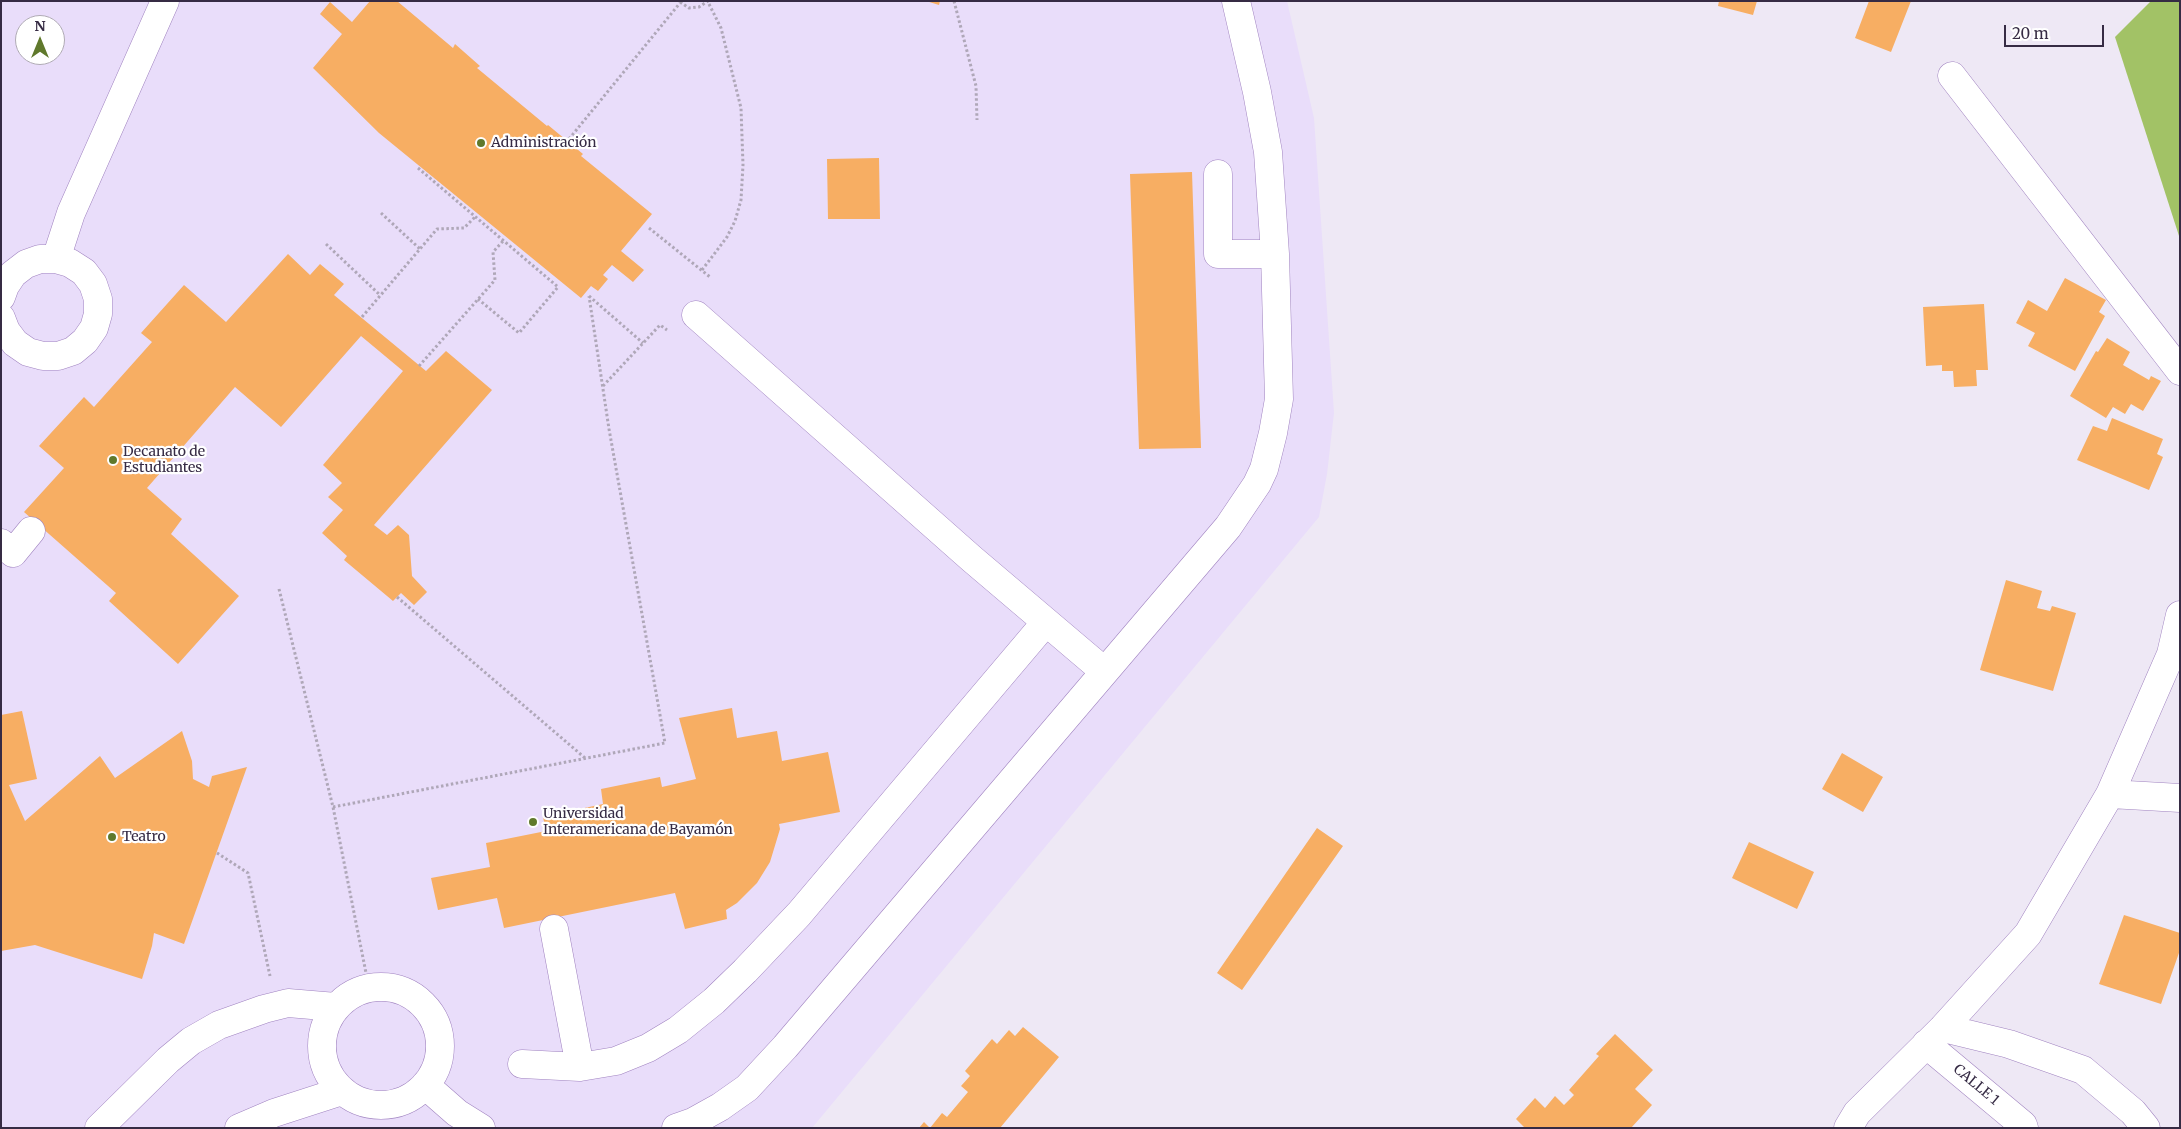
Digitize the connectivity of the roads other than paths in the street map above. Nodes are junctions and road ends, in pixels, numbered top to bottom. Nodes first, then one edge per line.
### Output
1 (165, 1) edge
2 (1236, 1) edge
3 (1952, 76) dead end
4 (1218, 174) dead end
5 (1275, 254) junction
6 (56, 259) junction
7 (1, 297) edge
8 (696, 315) dead end
9 (1, 318) edge
10 (8, 350) edge
11 (2180, 371) edge
12 (31, 531) dead end
13 (1, 543) edge
14 (2180, 615) edge
15 (1046, 622) junction
16 (1104, 671) junction
17 (2110, 794) junction
18 (2180, 798) edge
19 (554, 929) dead end
20 (336, 1007) junction
21 (1934, 1036) junction
22 (522, 1064) dead end
23 (580, 1067) junction
24 (425, 1085) junction
25 (342, 1091) junction
26 (99, 1128) edge
27 (239, 1128) edge
28 (482, 1128) edge
29 (676, 1128) edge
30 (1848, 1128) edge
31 (2024, 1128) edge
32 (2146, 1128) edge

1 - 6 street
2 - 5 street
3 - 11 street
4 - 5 street
5 - 16 street
6 - 7 street
6 - 10 street
8 - 15 street
9 - 10 street
12 - 13 street
14 - 17 street
15 - 16 street
15 - 23 street
16 - 29 street
17 - 18 street
17 - 21 street
19 - 23 street
20 - 24 street
20 - 25 street
20 - 26 street
21 - 30 street
21 - 31 street, CALLE 1
21 - 32 street
22 - 23 street
24 - 25 street
24 - 28 street
25 - 27 street

